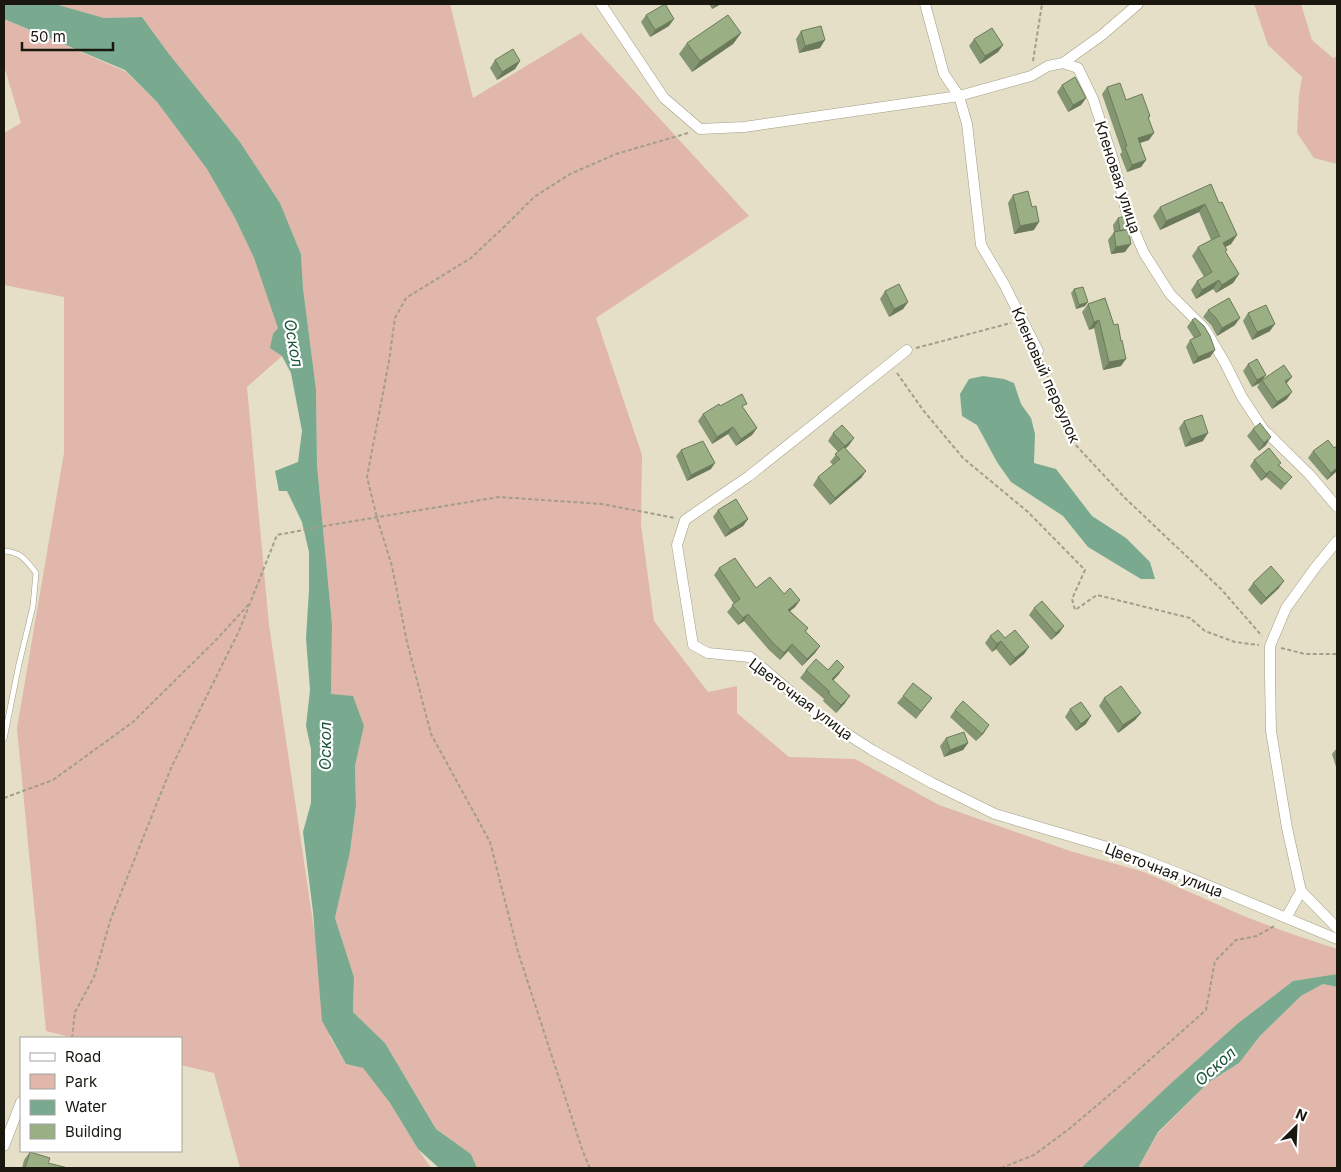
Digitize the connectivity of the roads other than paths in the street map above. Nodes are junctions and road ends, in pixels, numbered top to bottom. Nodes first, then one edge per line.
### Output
1 (601, 4) edge
2 (926, 4) edge
3 (1138, 4) edge
4 (1063, 63) junction
5 (959, 96) junction
6 (907, 350) road end
7 (1038, 351) road end
8 (1337, 506) edge
9 (1337, 541) edge
10 (4, 551) edge
11 (4, 739) edge
12 (1301, 891) junction
13 (1286, 918) junction
14 (1337, 928) edge
15 (1337, 939) edge
16 (20, 1105) edge
17 (4, 1146) edge

1 - 5 street
2 - 5 street, Кленовый переулок
3 - 4 street
4 - 5 street
4 - 8 street, Кленовая улица
5 - 7 street, Кленовый переулок
6 - 13 street, Цветочная улица
9 - 12 street
10 - 11 lane
12 - 13 street
12 - 14 street
13 - 15 street, Цветочная улица
16 - 17 street

